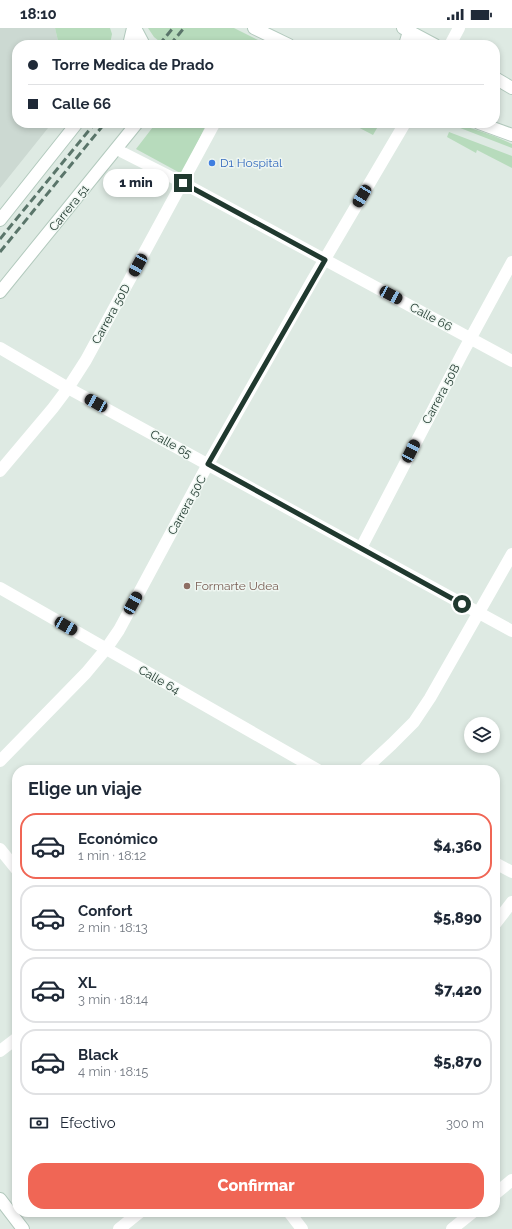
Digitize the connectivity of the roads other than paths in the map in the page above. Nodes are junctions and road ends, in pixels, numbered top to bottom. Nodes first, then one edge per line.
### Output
1 (134, 28) edge
2 (254, 28) edge
3 (459, 28) edge
4 (407, 29) edge
5 (130, 40) edge
6 (141, 40) edge
7 (279, 40) edge
8 (406, 40) edge
9 (426, 40) edge
10 (453, 40) edge
11 (500, 81) edge
12 (512, 88) edge
13 (73, 128) edge
14 (133, 128) edge
15 (212, 128) edge
16 (402, 128) edge
17 (492, 128) edge
18 (512, 136) edge
19 (116, 148) junction
20 (183, 183) junction
21 (0, 220) edge
22 (325, 260) junction
23 (512, 262) edge
24 (0, 292) edge
25 (471, 338) junction
26 (0, 348) edge
27 (512, 361) edge
28 (68, 388) junction
29 (208, 464) junction
30 (0, 471) edge
31 (361, 548) junction
32 (512, 554) edge
33 (0, 588) edge
34 (479, 613) junction
35 (512, 631) edge
36 (106, 649) junction
37 (0, 761) edge
38 (309, 765) edge
39 (369, 765) edge
40 (0, 848) edge
41 (12, 864) edge
42 (500, 866) edge
43 (512, 872) edge
44 (512, 902) edge
45 (500, 918) edge
46 (12, 1042) edge
47 (0, 1051) edge
48 (512, 1180) edge
49 (500, 1190) edge
50 (0, 1199) edge
51 (12, 1215) edge
52 (14, 1217) edge
53 (134, 1217) edge
54 (293, 1217) edge
55 (467, 1217) edge
56 (23, 1229) edge
57 (119, 1229) edge
58 (302, 1229) edge
59 (452, 1229) edge

1 - 5 street
1 - 6 street
2 - 7 street
3 - 10 street
4 - 8 street
4 - 9 street
11 - 12 street
13 - 21 street
14 - 19 street, Carrera 51
15 - 20 street, Carrera 50D
16 - 22 street, Carrera 50C
17 - 18 street
19 - 20 street, Calle 66
19 - 24 street, Carrera 51
20 - 22 street, Calle 66
20 - 28 street, Carrera 50D
22 - 25 street, Calle 66
22 - 29 street, Carrera 50C
23 - 25 street, Carrera 50B
25 - 27 street, Calle 66
25 - 31 street, Carrera 50B
26 - 28 street, Calle 65
28 - 29 street, Calle 65
28 - 30 street, Carrera 50D
29 - 31 street, Calle 65
29 - 36 street, Carrera 50C
31 - 34 street, Calle 65
32 - 34 street
33 - 36 street, Calle 64
34 - 35 street, Calle 65
34 - 39 street
36 - 37 street, Carrera 50C
36 - 38 street, Calle 64
40 - 41 street
42 - 43 street
44 - 45 street
46 - 47 street
48 - 49 street
50 - 51 street
52 - 56 street
53 - 57 street
54 - 58 street
55 - 59 street

